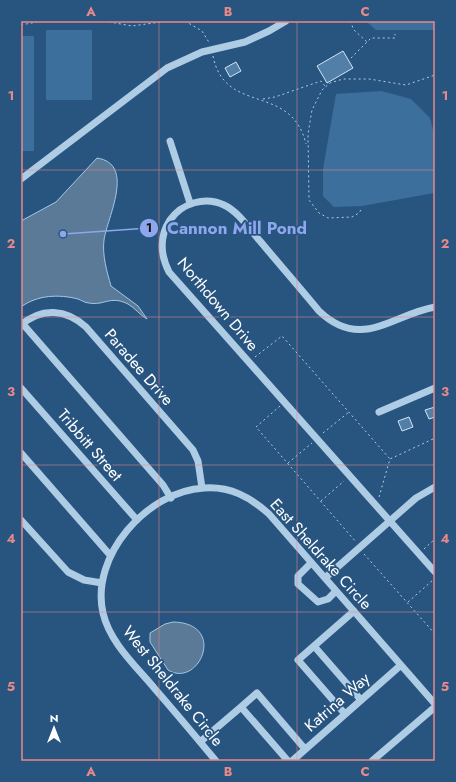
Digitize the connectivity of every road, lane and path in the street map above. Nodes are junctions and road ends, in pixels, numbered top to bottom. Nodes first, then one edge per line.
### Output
1 (42, 21) edge
2 (104, 21) edge
3 (168, 21) edge
4 (185, 21) edge
5 (286, 21) edge
6 (350, 21) edge
7 (21, 25) edge
8 (395, 34) dead end
9 (367, 42) junction
10 (210, 44) dead end
11 (212, 54) dead end
12 (351, 58) dead end
13 (435, 75) edge
14 (325, 86) junction
15 (261, 100) junction
16 (170, 142) dead end
17 (307, 146) junction
18 (21, 179) edge
19 (190, 203) junction
20 (361, 210) dead end
21 (435, 307) edge
22 (22, 324) edge
23 (254, 358) dead end
24 (21, 388) edge
25 (435, 388) edge
26 (280, 406) dead end
27 (349, 412) junction
28 (380, 412) dead end
29 (323, 433) dead end
30 (435, 438) edge
31 (313, 443) dead end
32 (21, 453) edge
33 (390, 459) junction
34 (288, 464) junction
35 (345, 480) dead end
36 (435, 487) edge
37 (202, 488) junction
38 (379, 497) dead end
39 (171, 498) junction
40 (320, 501) junction
41 (21, 520) edge
42 (137, 520) junction
43 (390, 521) junction
44 (435, 539) edge
45 (356, 542) dead end
46 (424, 549) dead end
47 (364, 554) dead end
48 (110, 555) junction
49 (311, 563) junction
50 (435, 572) edge
51 (325, 578) junction
52 (433, 580) dead end
53 (102, 583) junction
54 (336, 591) junction
55 (407, 603) junction
56 (354, 611) junction
57 (435, 634) edge
58 (314, 646) junction
59 (401, 665) junction
60 (361, 700) junction
61 (435, 706) edge
62 (241, 707) junction
63 (345, 714) junction
64 (200, 742) junction
65 (305, 749) junction
66 (216, 761) edge
67 (288, 761) edge
68 (292, 761) edge
69 (372, 761) edge

1 - 7 path
2 - 3 path
4 - 10 path
5 - 18 street
6 - 9 path
8 - 9 path
9 - 12 path
11 - 15 path
13 - 14 path
14 - 15 path
14 - 17 path
15 - 17 path
16 - 19 street
17 - 20 path
19 - 21 street
19 - 43 street, Northdown Drive
22 - 37 street, Paradee Drive
22 - 39 street
23 - 27 path
24 - 42 street, Tribbitt Street
25 - 28 street
26 - 34 path
27 - 29 path
27 - 33 path
30 - 33 path
31 - 34 path
32 - 48 street
33 - 38 path
34 - 40 path
35 - 40 path
36 - 43 street
37 - 39 street, East Sheldrake Circle
37 - 49 street, East Sheldrake Circle
39 - 42 street, East Sheldrake Circle
40 - 45 path
41 - 53 street
42 - 48 street, West Sheldrake Circle
43 - 50 street, Northdown Drive
43 - 51 street
44 - 46 path
47 - 55 path
48 - 53 street, West Sheldrake Circle
49 - 51 street, East Sheldrake Circle
49 - 54 street
51 - 54 street, East Sheldrake Circle
52 - 55 path
53 - 64 street, West Sheldrake Circle
54 - 56 street, East Sheldrake Circle
55 - 57 path
56 - 58 street
56 - 59 street, East Sheldrake Circle
58 - 60 street
58 - 63 street
59 - 60 street, Katrina Way
59 - 61 street, East Sheldrake Circle
60 - 63 street, Katrina Way
61 - 69 street
62 - 64 street
62 - 65 street
62 - 67 street
63 - 65 street, Katrina Way
64 - 66 street, West Sheldrake Circle
65 - 68 street, Katrina Way

